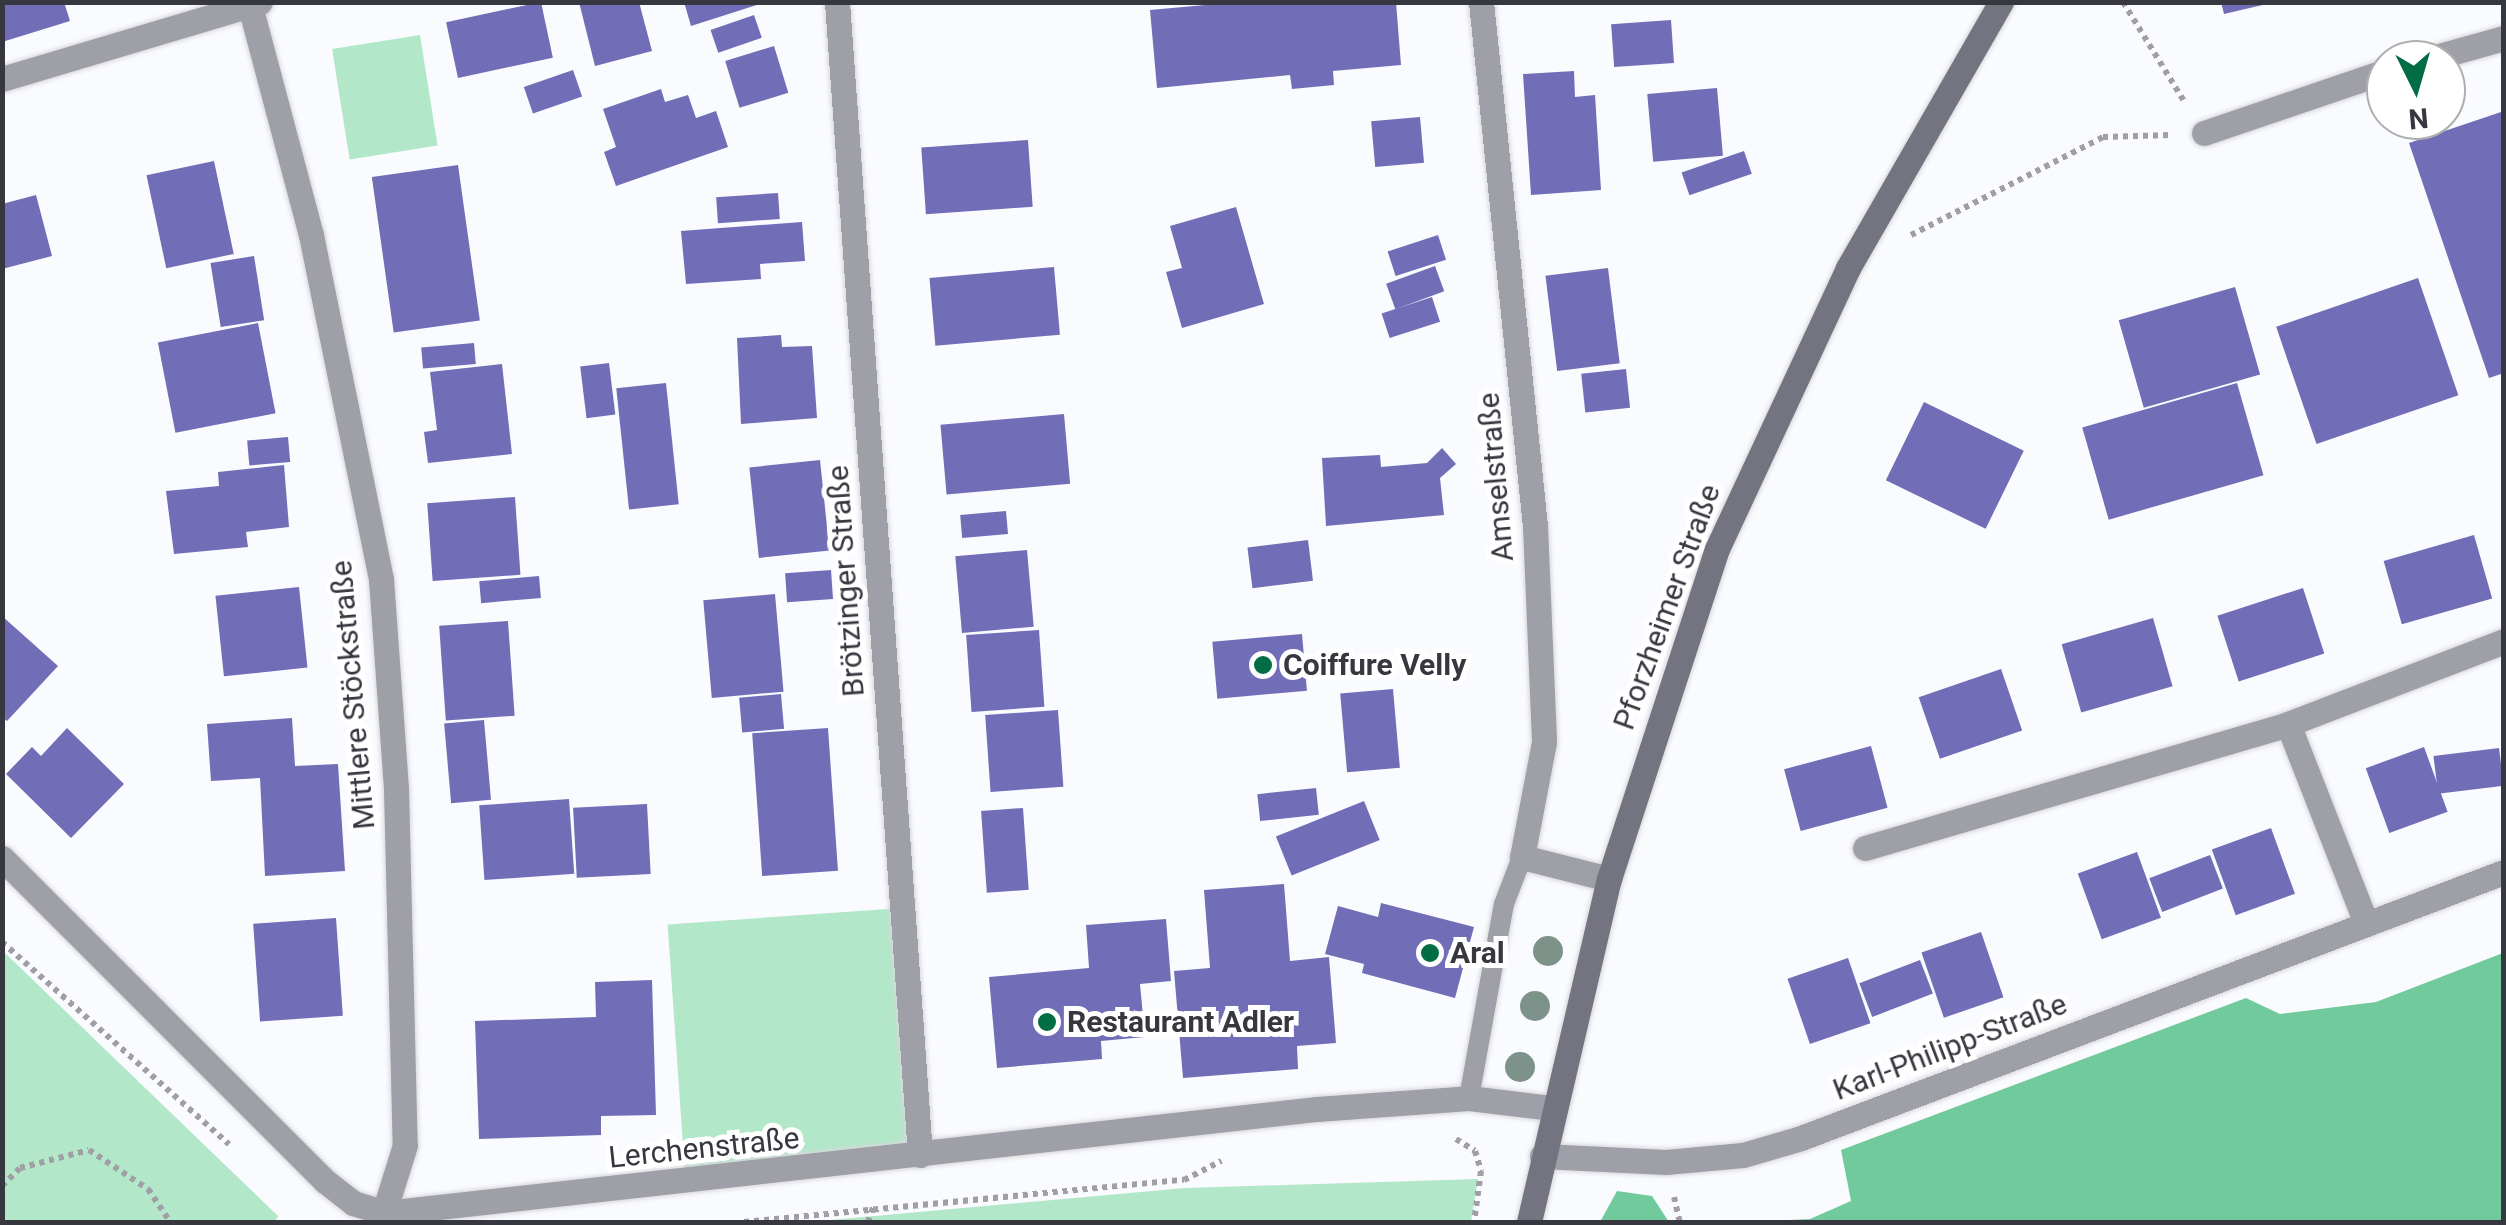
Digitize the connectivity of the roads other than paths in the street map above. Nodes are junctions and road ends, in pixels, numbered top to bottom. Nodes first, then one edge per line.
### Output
1 (837, 2) edge
2 (1481, 2) edge
3 (2001, 2) edge
4 (253, 4) edge
5 (2504, 38) edge
6 (2466, 49) edge
7 (2366, 78) edge
8 (2, 79) edge
9 (2204, 134) road end
10 (2504, 641) edge
11 (2288, 724) junction
12 (1865, 848) dead end
13 (1522, 857) junction
14 (2, 858) edge
15 (2504, 872) edge
16 (1609, 879) junction
17 (2366, 923) junction
18 (1469, 1098) junction
19 (1552, 1108) junction
20 (920, 1156) junction
21 (1542, 1156) junction
22 (383, 1218) edge
23 (1529, 1222) edge

1 - 20 street, Brötzinger Straße
2 - 13 street, Amselstraße
3 - 16 main road, Pforzheimer Straße
4 - 8 street
4 - 22 street, Mittlere Stöckstraße
5 - 6 street
7 - 9 street
10 - 11 street
11 - 12 street
11 - 17 street
13 - 16 street
13 - 18 lane
14 - 22 street
15 - 17 street, Karl-Philipp-Straße
16 - 19 main road, Pforzheimer Straße
17 - 21 street, Karl-Philipp-Straße
18 - 19 street, Lerchenstraße
18 - 20 street, Lerchenstraße
19 - 21 main road, Pforzheimer Straße
20 - 22 street, Lerchenstraße
21 - 23 main road, Pforzheimer Straße

